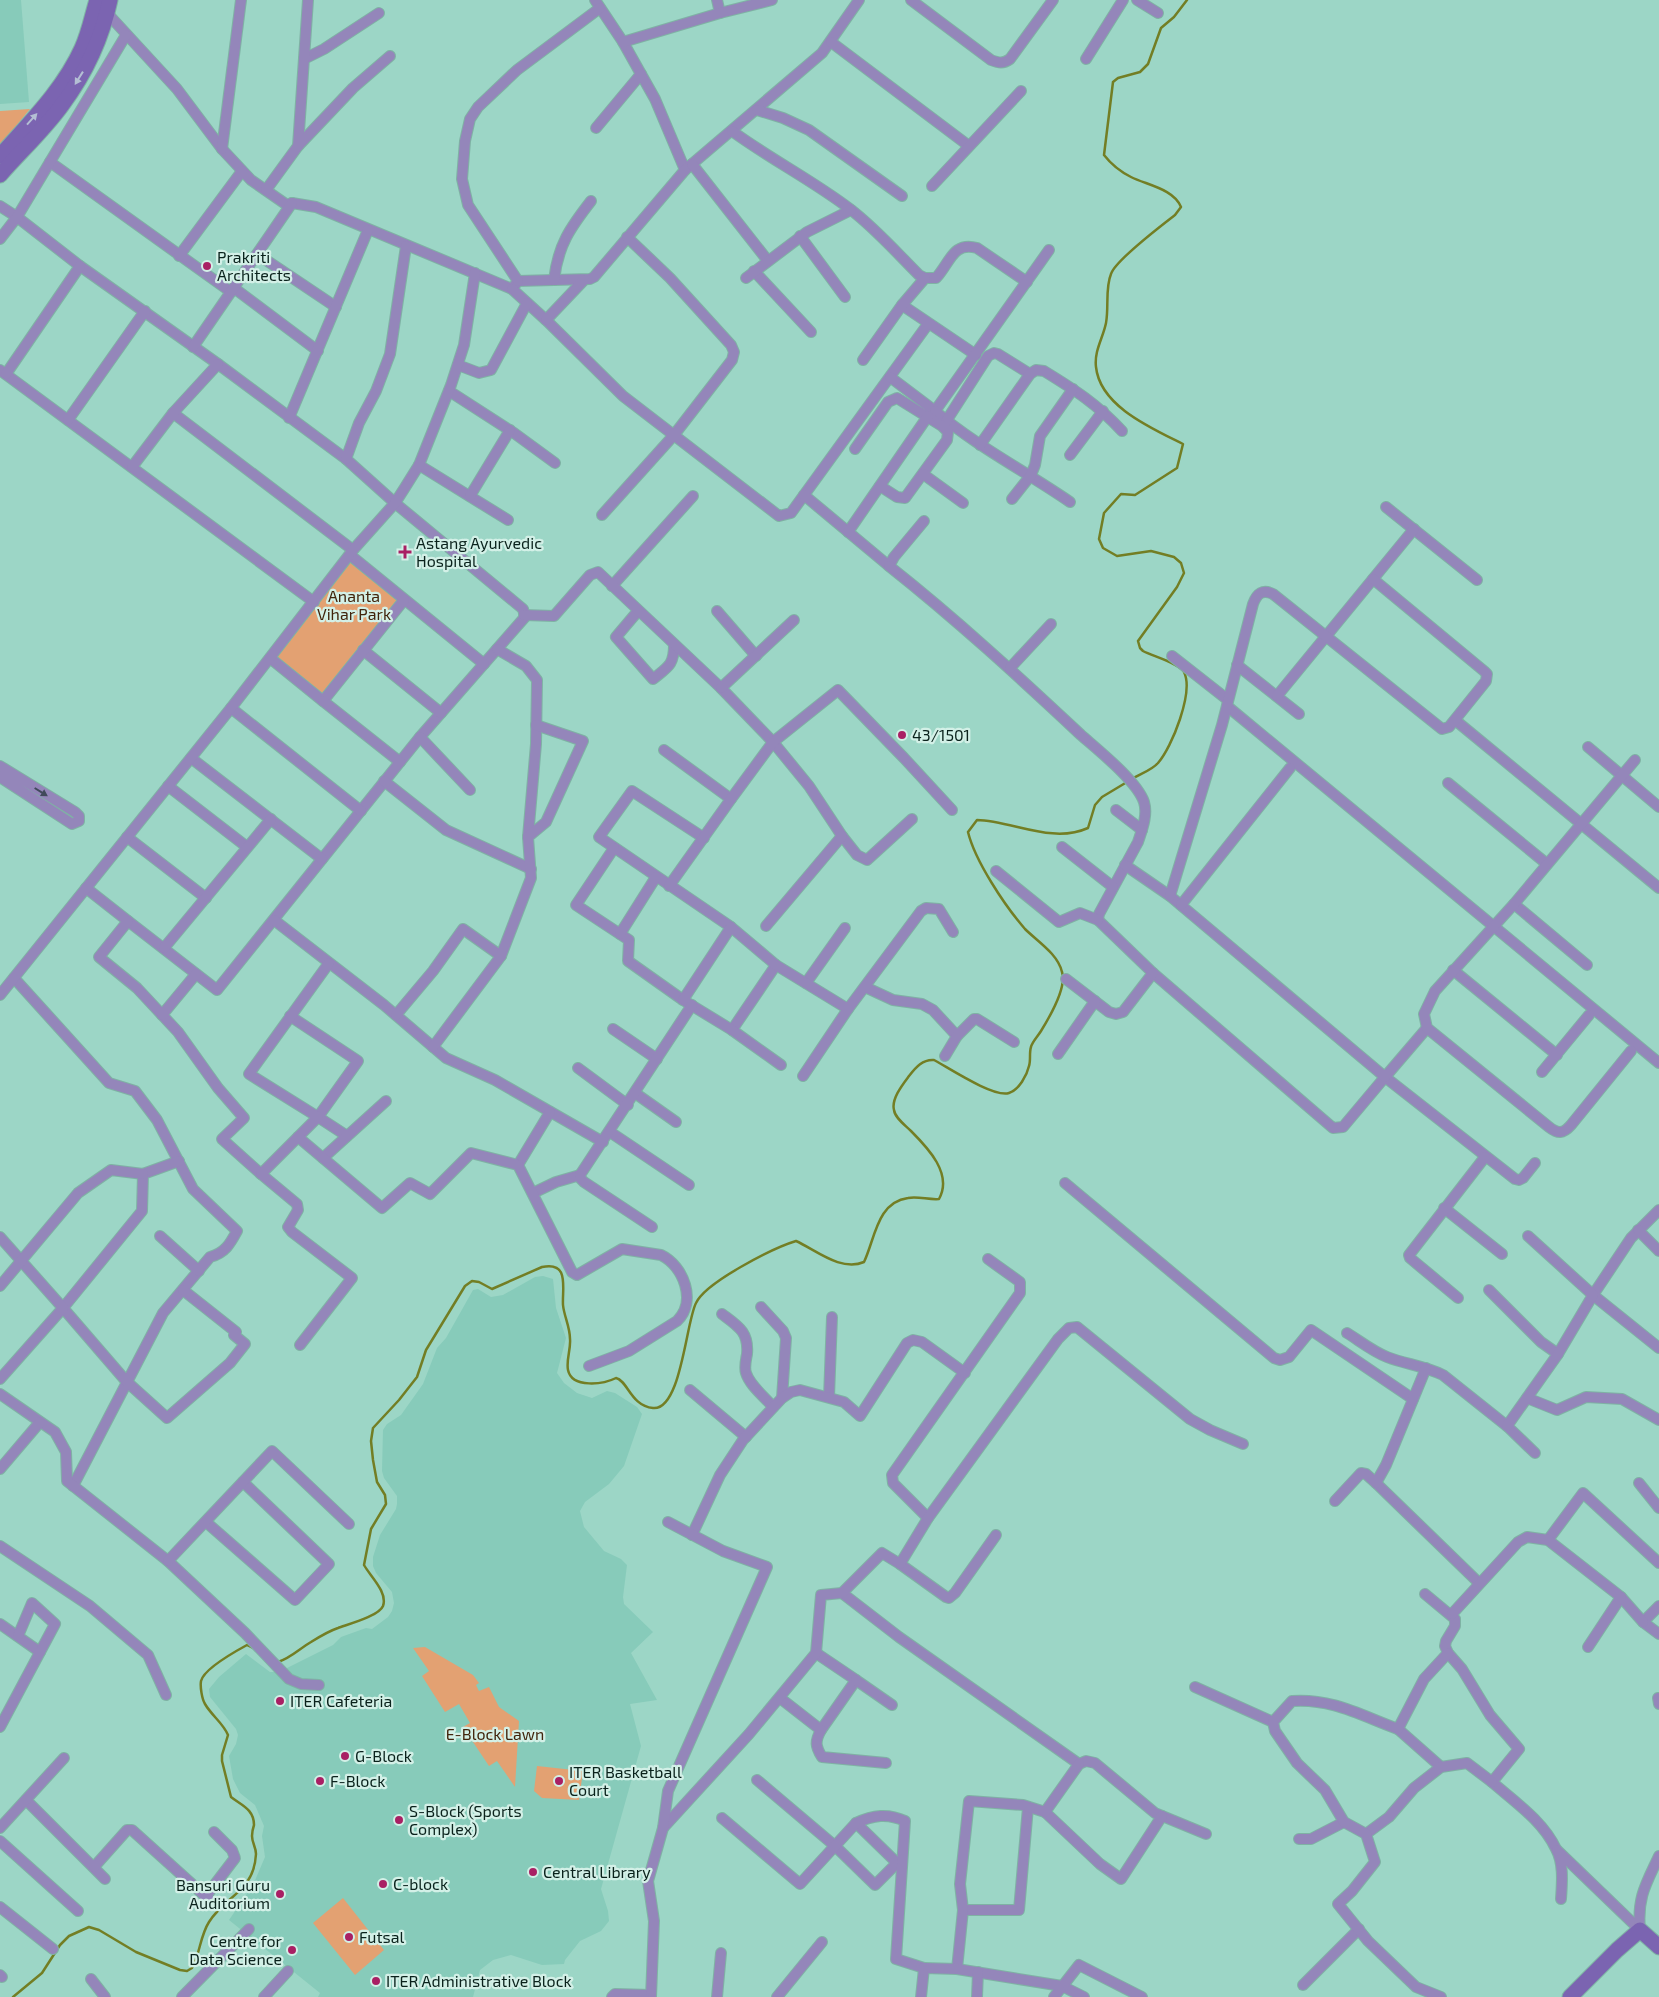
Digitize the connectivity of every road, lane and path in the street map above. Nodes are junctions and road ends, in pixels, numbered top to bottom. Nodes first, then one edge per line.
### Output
1 (97, 0) edge
2 (241, 0) edge
3 (308, 0) edge
4 (717, 0) edge
5 (772, 0) edge
6 (859, 0) edge
7 (911, 0) edge
8 (1053, 0) edge
9 (1123, 0) edge
10 (1137, 0) edge
11 (597, 4) edge
12 (108, 7) edge
13 (379, 13) dead end
14 (720, 13) junction
15 (1158, 13) dead end
16 (126, 35) junction
17 (623, 42) junction
18 (831, 42) junction
19 (390, 56) dead end
20 (304, 59) junction
21 (1086, 59) dead end
22 (641, 74) junction
23 (1021, 92) dead end
24 (756, 110) junction
25 (596, 128) dead end
26 (732, 131) junction
27 (298, 146) junction
28 (969, 146) junction
29 (222, 149) junction
30 (0, 156) edge
31 (50, 162) junction
32 (688, 167) junction
33 (242, 170) junction
34 (0, 174) edge
35 (932, 186) dead end
36 (266, 190) junction
37 (902, 196) dead end
38 (591, 201) dead end
39 (292, 203) junction
40 (0, 206) edge
41 (851, 210) junction
42 (17, 217) junction
43 (368, 230) junction
44 (800, 236) junction
45 (627, 237) junction
46 (0, 239) edge
47 (406, 246) junction
48 (1049, 250) dead end
49 (257, 254) junction
50 (179, 256) junction
51 (768, 261) junction
52 (80, 266) junction
53 (474, 273) junction
54 (925, 278) junction
55 (554, 280) junction
56 (584, 280) junction
57 (1027, 282) junction
58 (515, 285) junction
59 (232, 290) junction
60 (845, 297) dead end
61 (527, 303) junction
62 (902, 306) junction
63 (336, 307) junction
64 (145, 311) junction
65 (546, 320) junction
66 (928, 324) junction
67 (812, 332) dead end
68 (193, 347) junction
69 (318, 351) junction
70 (976, 355) junction
71 (863, 360) dead end
72 (218, 364) junction
73 (458, 365) junction
74 (3, 372) edge
75 (1030, 374) junction
76 (890, 377) junction
77 (1073, 389) junction
78 (448, 391) junction
79 (1103, 411) junction
80 (173, 413) junction
81 (932, 414) junction
82 (289, 418) junction
83 (68, 420) junction
84 (944, 423) junction
85 (510, 430) junction
86 (1122, 431) dead end
87 (674, 436) junction
88 (980, 445) junction
89 (855, 449) dead end
90 (1070, 455) dead end
91 (346, 459) junction
92 (555, 464) dead end
93 (419, 465) junction
94 (132, 467) junction
95 (923, 474) junction
96 (1031, 475) junction
97 (880, 486) junction
98 (804, 495) junction
99 (470, 496) junction
100 (693, 496) dead end
101 (1012, 499) dead end
102 (963, 502) dead end
103 (1070, 502) dead end
104 (395, 503) junction
105 (1386, 507) dead end
106 (602, 514) dead end
107 (508, 520) dead end
108 (924, 521) dead end
109 (1414, 529) junction
110 (848, 532) junction
111 (351, 553) junction
112 (889, 566) junction
113 (1373, 579) junction
114 (1477, 580) dead end
115 (612, 586) junction
116 (404, 600) junction
117 (314, 602) junction
118 (638, 611) junction
119 (717, 611) dead end
120 (524, 615) junction
121 (794, 620) dead end
122 (1051, 624) dead end
123 (1328, 636) junction
124 (674, 645) junction
125 (497, 649) junction
126 (363, 650) junction
127 (756, 656) junction
128 (1172, 656) dead end
129 (270, 658) junction
130 (484, 664) junction
131 (1237, 665) junction
132 (1010, 668) junction
133 (720, 688) junction
134 (1276, 696) junction
135 (323, 701) junction
136 (1227, 703) junction
137 (231, 708) junction
138 (440, 713) junction
139 (1299, 714) dead end
140 (1455, 720) junction
141 (536, 725) junction
142 (420, 737) junction
143 (773, 742) junction
144 (1588, 747) dead end
145 (664, 750) dead end
146 (191, 758) junction
147 (1635, 760) dead end
148 (400, 762) junction
149 (0, 766) edge
150 (1290, 768) dead end
151 (1622, 775) junction
152 (0, 777) edge
153 (384, 781) junction
154 (1448, 784) dead end
155 (168, 786) junction
156 (470, 790) dead end
157 (730, 798) junction
158 (1659, 807) edge
159 (952, 810) dead end
160 (1116, 810) dead end
161 (360, 811) junction
162 (271, 819) junction
163 (912, 819) dead end
164 (1582, 824) junction
165 (1142, 830) junction
166 (842, 836) junction
167 (128, 837) junction
168 (528, 837) junction
169 (704, 838) junction
170 (247, 847) junction
171 (1062, 847) dead end
172 (614, 848) junction
173 (322, 859) junction
174 (1548, 864) junction
175 (1125, 865) junction
176 (531, 869) junction
177 (996, 871) dead end
178 (656, 877) junction
179 (669, 886) junction
180 (1113, 887) junction
181 (86, 888) junction
182 (1659, 888) edge
183 (1170, 896) junction
184 (206, 898) junction
185 (1514, 904) junction
186 (1181, 905) junction
187 (128, 920) junction
188 (274, 920) junction
189 (1098, 920) junction
190 (1494, 925) junction
191 (766, 926) dead end
192 (731, 927) junction
193 (845, 928) dead end
194 (953, 932) dead end
195 (620, 934) junction
196 (164, 948) junction
197 (501, 956) junction
198 (329, 963) junction
199 (776, 964) junction
200 (1587, 964) dead end
201 (1453, 970) junction
202 (1153, 973) junction
203 (196, 974) junction
204 (1066, 979) dead end
205 (7, 981) edge
206 (806, 983) junction
207 (865, 987) junction
208 (0, 995) edge
209 (1095, 1001) junction
210 (688, 1003) junction
211 (848, 1009) junction
212 (162, 1015) junction
213 (396, 1015) junction
214 (1589, 1015) dead end
215 (290, 1016) junction
216 (1427, 1028) junction
217 (613, 1029) dead end
218 (732, 1030) junction
219 (957, 1036) junction
220 (1014, 1042) dead end
221 (434, 1047) junction
222 (1631, 1051) dead end
223 (1058, 1054) dead end
224 (1557, 1055) junction
225 (945, 1056) dead end
226 (657, 1058) junction
227 (1659, 1063) edge
228 (782, 1065) dead end
229 (578, 1068) dead end
230 (1542, 1072) dead end
231 (802, 1076) dead end
232 (1385, 1077) junction
233 (635, 1094) junction
234 (386, 1102) dead end
235 (628, 1105) junction
236 (550, 1112) junction
237 (318, 1117) junction
238 (676, 1122) dead end
239 (610, 1132) junction
240 (347, 1136) junction
241 (298, 1137) junction
242 (603, 1142) junction
243 (1485, 1157) junction
244 (323, 1158) junction
245 (179, 1161) junction
246 (1535, 1163) dead end
247 (518, 1165) junction
248 (142, 1174) junction
249 (261, 1174) junction
250 (580, 1175) junction
251 (1065, 1183) dead end
252 (689, 1185) dead end
253 (533, 1192) junction
254 (1444, 1208) junction
255 (1659, 1210) edge
256 (652, 1227) dead end
257 (1638, 1230) junction
258 (160, 1236) dead end
259 (1528, 1236) dead end
260 (0, 1237) edge
261 (1659, 1251) edge
262 (1502, 1254) dead end
263 (988, 1259) dead end
264 (22, 1262) junction
265 (199, 1271) junction
266 (0, 1286) edge
267 (183, 1290) junction
268 (1489, 1290) dead end
269 (1593, 1295) junction
270 (1458, 1298) dead end
271 (761, 1307) dead end
272 (63, 1308) junction
273 (722, 1314) dead end
274 (832, 1317) dead end
275 (1347, 1333) dead end
276 (300, 1345) dead end
277 (1659, 1348) edge
278 (1558, 1354) junction
279 (589, 1366) dead end
280 (1426, 1368) junction
281 (965, 1373) junction
282 (0, 1379) edge
283 (126, 1380) junction
284 (690, 1390) dead end
285 (0, 1394) edge
286 (782, 1398) junction
287 (829, 1398) junction
288 (1527, 1398) junction
289 (1413, 1399) junction
290 (773, 1407) junction
291 (1659, 1420) edge
292 (40, 1422) junction
293 (1507, 1426) junction
294 (746, 1437) junction
295 (1243, 1444) dead end
296 (1535, 1453) dead end
297 (0, 1469) edge
298 (243, 1482) junction
299 (1376, 1483) junction
300 (1639, 1483) dead end
301 (73, 1486) junction
302 (1335, 1501) dead end
303 (1659, 1508) edge
304 (928, 1518) junction
305 (206, 1522) junction
306 (668, 1522) dead end
307 (349, 1524) dead end
308 (692, 1535) junction
309 (996, 1535) dead end
310 (1548, 1540) junction
311 (0, 1546) edge
312 (168, 1561) junction
313 (1659, 1563) edge
314 (900, 1564) junction
315 (1479, 1584) junction
316 (842, 1593) junction
317 (1425, 1594) dead end
318 (1621, 1597) junction
319 (1659, 1606) edge
320 (1452, 1614) junction
321 (1643, 1622) junction
322 (0, 1624) edge
323 (1659, 1634) edge
324 (18, 1636) junction
325 (1588, 1648) dead end
326 (40, 1652) junction
327 (816, 1653) junction
328 (1448, 1653) junction
329 (856, 1680) junction
330 (319, 1685) dead end
331 (1195, 1687) dead end
332 (166, 1695) dead end
333 (780, 1698) junction
334 (892, 1705) dead end
335 (1274, 1722) junction
336 (0, 1727) edge
337 (1398, 1729) junction
338 (821, 1730) junction
339 (64, 1758) dead end
340 (886, 1763) dead end
341 (1079, 1764) junction
342 (1441, 1767) junction
343 (757, 1780) dead end
344 (1492, 1782) junction
345 (26, 1800) junction
346 (1028, 1807) junction
347 (1045, 1812) junction
348 (1162, 1816) junction
349 (722, 1818) dead end
350 (1344, 1822) junction
351 (856, 1823) junction
352 (0, 1828) edge
353 (663, 1828) junction
354 (214, 1832) dead end
355 (1206, 1834) dead end
356 (1366, 1834) junction
357 (1299, 1838) dead end
358 (0, 1841) edge
359 (835, 1846) junction
360 (1557, 1850) junction
361 (1659, 1856) edge
362 (94, 1867) junction
363 (105, 1879) dead end
364 (206, 1896) junction
365 (1561, 1900) dead end
366 (214, 1904) dead end
367 (0, 1907) edge
368 (963, 1910) junction
369 (78, 1912) dead end
370 (249, 1929) dead end
371 (1359, 1929) junction
372 (1640, 1930) junction
373 (822, 1942) dead end
374 (1659, 1947) edge
375 (53, 1949) dead end
376 (721, 1953) dead end
377 (924, 1968) junction
378 (957, 1969) junction
379 (288, 1971) dead end
380 (978, 1972) junction
381 (91, 1979) dead end
382 (1303, 1985) dead end
383 (1062, 1986) junction
384 (614, 1996) edge
385 (651, 1996) edge
386 (105, 1997) edge
387 (182, 1997) edge
388 (264, 1997) edge
389 (717, 1997) edge
390 (777, 1997) edge
391 (921, 1997) edge
392 (977, 1997) edge
393 (1054, 1997) edge
394 (1084, 1997) edge
395 (1142, 1997) edge
396 (1441, 1997) edge
397 (1570, 1997) edge

30 -> 1 main road
2 - 29 street
3 - 20 street
4 - 14 street
5 - 14 street
6 - 18 street
7 - 8 street
9 - 21 street
10 - 15 street
11 - 17 street
11 - 58 street
12 - 16 street
12 -> 34 main road
13 - 20 street
14 - 17 street
16 - 29 street
16 - 31 street
17 - 22 street
18 - 24 street
18 - 28 street
19 - 27 street
20 - 27 street
22 - 25 street
22 - 32 street
23 - 28 street
24 - 26 street
24 - 37 street
26 - 32 street
26 - 41 street
27 - 36 street
28 - 35 street
29 - 33 street
31 - 42 street
31 - 50 street
32 - 45 street
32 - 51 street
33 - 36 street
33 - 50 street
36 - 39 street
38 - 55 street
39 - 43 street
39 - 49 street
40 - 42 street
41 - 44 street
41 - 54 street
42 - 46 street
42 - 52 street
43 - 47 street
43 - 63 street
44 - 51 street
44 - 60 street
45 - 56 street
45 - 87 street
47 - 53 street
47 - 91 street
48 - 57 street
49 - 59 street
49 - 63 street
50 - 59 street
51 - 67 street
52 - 64 street
52 - 74 street
53 - 58 street
53 - 73 street
54 - 57 street
54 - 62 street
55 - 56 street
55 - 58 street
56 - 65 street
57 - 70 street
58 - 61 street
59 - 68 street
59 - 69 street
61 - 65 street
61 - 73 street
62 - 66 street
62 - 71 street
63 - 69 street
64 - 68 street
64 - 83 street
65 - 87 street
66 - 70 street
66 - 76 street
68 - 72 street
69 - 82 street
70 - 81 street
72 - 80 street
72 - 82 street
73 - 78 street
74 - 83 street
75 - 77 street
75 - 84 street
75 - 88 street
76 - 81 street
76 - 98 street
77 - 79 street
77 - 96 street
78 - 85 street
78 - 93 street
79 - 86 street
79 - 90 street
80 - 94 street
80 - 111 street
81 - 84 street
81 - 89 street
81 - 97 street
82 - 91 street
83 - 94 street
84 - 88 street
84 - 95 street
85 - 92 street
85 - 99 street
87 - 98 street
87 - 106 street
88 - 96 street
91 - 104 street
93 - 99 street
93 - 104 street
94 - 117 street
95 - 97 street
95 - 102 street
96 - 101 street
96 - 103 street
97 - 110 street
98 - 110 street
99 - 107 street
100 - 115 street
104 - 111 street
104 - 120 street
105 - 109 street
108 - 112 street
109 - 113 street
109 - 114 street
110 - 112 street
111 - 116 street
111 - 117 street
112 - 132 street
113 - 123 street
113 - 140 street
115 - 118 street
115 - 120 street
116 - 126 street
116 - 130 street
117 - 129 street
118 - 124 street
118 - 124 street
119 - 127 street
120 - 125 street
121 - 127 street
122 - 132 street
123 - 131 street
123 - 134 street
123 - 140 street
124 - 133 street
125 - 130 street
125 - 141 street
126 - 135 street
126 - 138 street
127 - 133 street
128 - 136 street
129 - 135 street
129 - 137 street
130 - 138 street
131 - 134 street
131 - 136 street
132 - 165 street
133 - 143 street
134 - 139 street
135 - 148 street
136 - 183 street
136 - 190 street
137 - 146 street
137 - 161 street
138 - 142 street
140 - 164 street
141 - 168 street
141 - 168 street
142 - 148 street
142 - 156 street
143 - 157 street
143 - 159 street
143 - 166 street
144 - 151 street
145 - 157 street
146 - 155 street
146 - 162 street
147 - 151 street
148 - 153 street
149 -> 152 street
150 - 186 street
151 - 158 street
151 - 164 street
153 - 161 street
153 - 176 street
154 - 174 street
155 - 167 street
155 - 170 street
157 - 169 street
160 - 165 street
161 - 173 street
162 - 170 street
162 - 173 street
163 - 166 street
164 - 174 street
164 - 182 street
165 - 175 street
166 - 191 street
167 - 181 street
167 - 184 street
168 - 176 street
169 - 172 street
169 - 179 street
170 - 184 street
171 - 180 street
172 - 178 street
172 - 195 street
173 - 188 street
174 - 185 street
175 - 180 street
175 - 183 street
176 - 197 street
177 - 189 street
178 - 179 street
178 - 195 street
179 - 192 street
180 - 189 street
181 - 187 street
181 - 205 street
183 - 186 street
184 - 196 street
185 - 190 street
185 - 200 street
186 - 232 street
187 - 196 street
187 - 212 street
188 - 198 street
188 - 203 street
189 - 202 street
190 - 201 street
190 - 227 street
192 - 199 street
192 - 210 street
193 - 206 street
194 - 207 street
195 - 210 street
196 - 203 street
197 - 213 street
197 - 221 street
198 - 213 street
198 - 215 street
199 - 206 street
199 - 218 street
201 - 216 street
201 - 224 street
202 - 209 street
202 - 232 street
203 - 212 street
204 - 209 street
205 - 208 street
205 - 245 street
206 - 211 street
207 - 211 street
207 - 219 street
209 - 223 street
210 - 218 street
210 - 226 street
211 - 231 street
212 - 249 street
213 - 221 street
214 - 224 street
215 - 237 street
215 - 237 street
216 - 222 street
216 - 232 street
217 - 226 street
218 - 228 street
219 - 220 street
219 - 225 street
221 - 236 street
224 - 230 street
226 - 233 street
229 - 235 street
232 - 243 street
233 - 235 street
233 - 238 street
234 - 240 street
235 - 239 street
236 - 242 street
236 - 247 street
237 - 240 street
237 - 241 street
239 - 242 street
239 - 252 street
240 - 244 street
241 - 244 street
241 - 249 street
242 - 250 street
243 - 246 street
243 - 254 street
244 - 247 street
245 - 248 street
245 - 265 street
247 - 253 street
248 - 264 street
248 - 272 street
249 - 276 street
250 - 253 street
250 - 256 street
251 - 289 street
253 - 279 street
254 - 262 street
254 - 270 street
255 - 257 street
257 - 261 street
257 - 269 street
258 - 265 street
259 - 269 street
260 - 264 street
263 - 281 street
264 - 266 street
264 - 272 street
265 - 267 street
267 - 283 street
267 - 283 street
268 - 278 street
269 - 277 street
269 - 278 street
271 - 286 street
272 - 282 street
272 - 283 street
273 - 290 street
274 - 287 street
275 - 280 street
278 - 288 street
280 - 289 street
280 - 293 street
281 - 287 street
281 - 304 street
283 - 301 street
284 - 294 street
285 - 292 street
286 - 287 street
286 - 290 street
288 - 291 street
288 - 293 street
289 - 299 street
290 - 294 street
292 - 297 street
292 - 301 street
293 - 296 street
294 - 308 street
295 - 304 street
298 - 305 street
298 - 305 street
298 - 307 street
299 - 302 street
299 - 315 street
300 - 303 street
301 - 312 street
304 - 314 street
305 - 312 street
306 - 308 street
308 - 353 street
309 - 314 street
310 - 313 street
310 - 315 street
310 - 318 street
311 - 332 street
312 - 330 street
314 - 316 street
315 - 320 street
316 - 327 street
316 - 341 street
317 - 320 street
318 - 321 street
318 - 325 street
319 - 321 street
320 - 328 street
321 - 323 street
322 - 324 street
324 - 326 street
324 - 326 street
326 - 336 street
327 - 329 street
327 - 333 street
328 - 337 street
328 - 344 street
329 - 334 street
329 - 338 street
331 - 335 street
333 - 338 street
333 - 353 street
335 - 337 street
335 - 350 street
337 - 342 street
338 - 340 street
339 - 345 street
341 - 347 street
341 - 348 street
342 - 344 street
342 - 356 street
343 - 359 street
344 - 360 street
345 - 352 street
345 - 362 street
346 - 347 street
346 - 368 street
346 - 368 street
347 - 348 street
348 - 355 street
349 - 359 street
350 - 356 street
350 - 357 street
351 - 359 street
351 - 359 street
351 - 377 street
353 - 385 street
354 - 364 street
356 - 371 street
358 - 369 street
360 - 365 street
360 - 372 street
361 - 372 street
362 - 363 street
362 - 364 street
364 - 366 street
367 - 375 street
368 - 378 street
370 - 387 street
371 - 382 street
371 - 396 street
372 - 374 main road
372 - 397 main road
373 - 390 street
376 - 389 street
377 - 378 street
377 - 391 street
378 - 380 street
379 - 388 street
380 - 383 street
380 - 392 street
381 - 386 street
383 - 393 street
383 - 394 street
383 - 395 street
384 - 385 street

